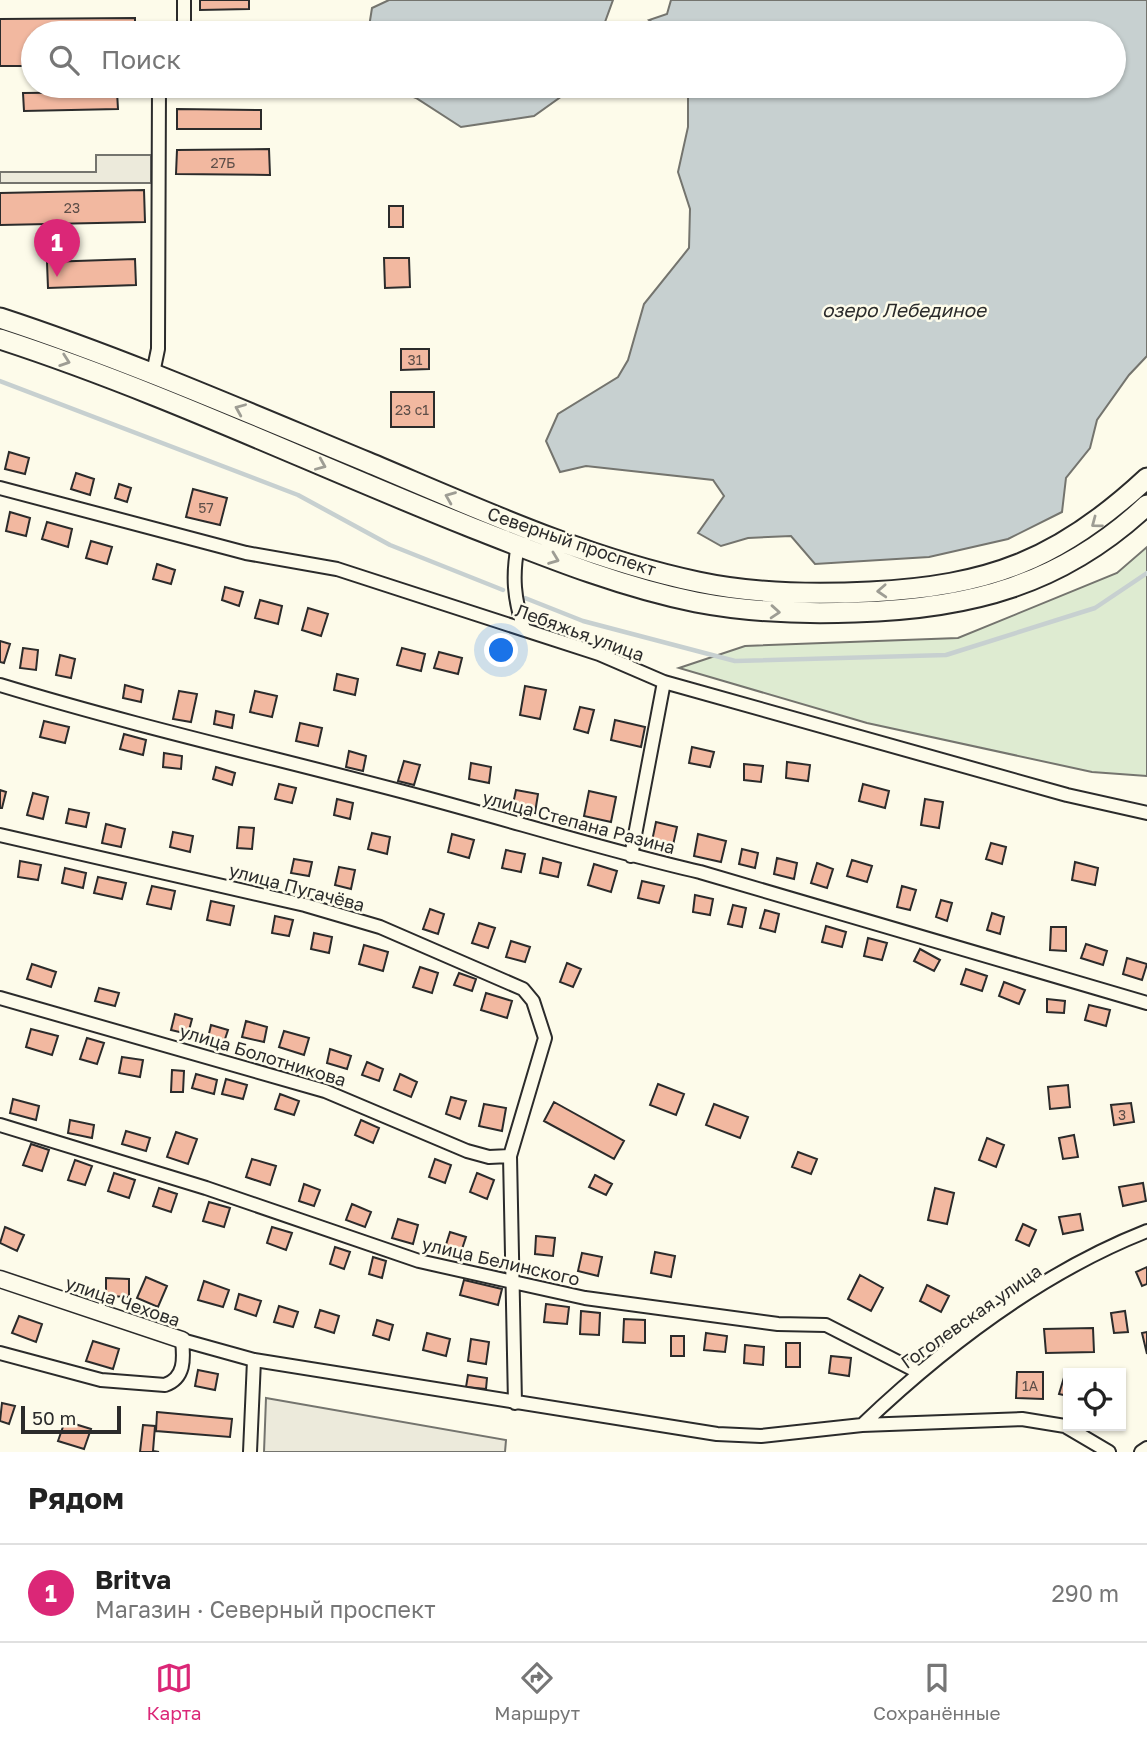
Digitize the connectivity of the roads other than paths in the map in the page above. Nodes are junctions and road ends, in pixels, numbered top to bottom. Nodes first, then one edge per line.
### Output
1 (184, 0) edge
2 (184, 21) edge
3 (159, 98) edge
4 (0, 318) edge
5 (0, 338) edge
6 (153, 373) junction
7 (1147, 478) edge
8 (0, 488) edge
9 (1147, 505) edge
10 (518, 545) junction
11 (524, 629) junction
12 (664, 682) junction
13 (0, 685) edge
14 (1147, 813) edge
15 (0, 835) edge
16 (631, 856) junction
17 (0, 998) edge
18 (1147, 1003) edge
19 (0, 1125) edge
20 (510, 1156) junction
21 (1147, 1231) edge
22 (0, 1279) edge
23 (511, 1281) junction
24 (182, 1340) junction
25 (0, 1353) edge
26 (254, 1360) junction
27 (918, 1372) junction
28 (515, 1403) junction
29 (862, 1425) junction
30 (1147, 1448) edge
31 (250, 1452) edge
32 (1109, 1452) edge
33 (1141, 1452) edge

1 - 2 street
3 - 6 street
4 - 6 main road, Северный проспект
5 -> 10 main road, Северный проспект
7 -> 6 main road, Северный проспект
8 - 11 street, Лебяжья улица
10 -> 9 main road, Северный проспект
10 - 11 street
11 - 12 street, Лебяжья улица
12 - 14 street, Лебяжья улица
12 - 16 street
13 - 16 street, улица Степана Разина
15 - 20 street, улица Пугачёва
16 - 18 street, улица Степана Разина
17 - 20 street, улица Болотникова
19 - 23 street, улица Белинского
20 - 23 street
21 - 27 street, Гоголевская улица
22 - 24 street, улица Чехова
23 - 27 street, улица Белинского
23 - 28 street
24 - 25 street, улица Чехова
24 - 26 street
26 - 28 street
26 - 31 street
27 - 29 street, Гоголевская улица
28 - 29 street
29 - 32 street
30 - 33 street

